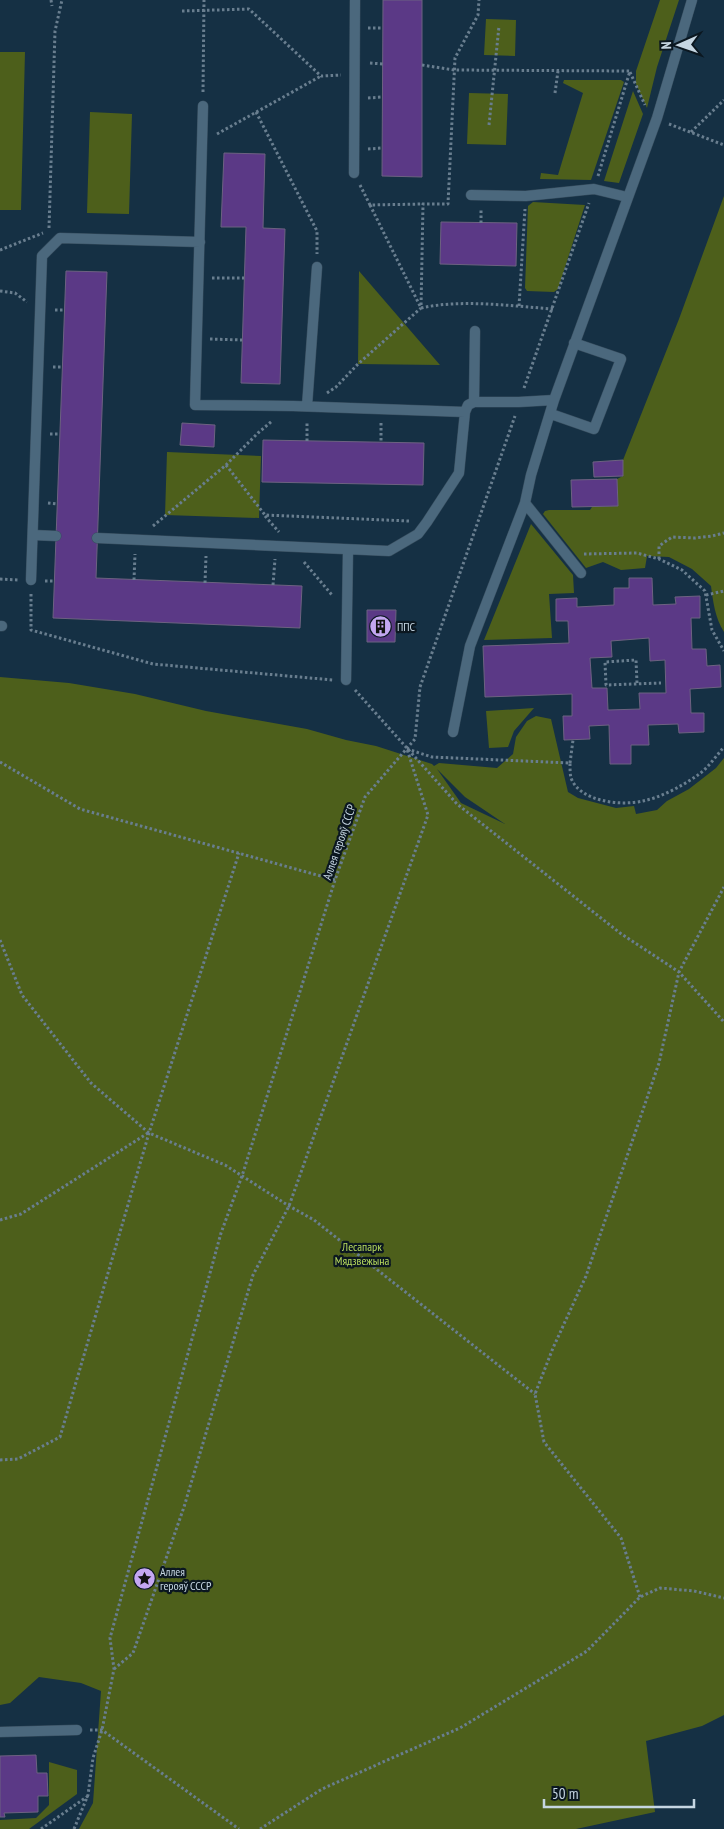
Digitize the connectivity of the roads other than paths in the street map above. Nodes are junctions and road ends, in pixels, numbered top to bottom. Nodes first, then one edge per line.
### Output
1 (355, 0) edge
2 (692, 0) edge
3 (203, 106) road end
4 (354, 173) road end
5 (471, 196) dead end
6 (627, 197) junction
7 (200, 242) junction
8 (317, 267) road end
9 (475, 331) dead end
10 (574, 344) junction
11 (554, 400) junction
12 (474, 402) junction
13 (307, 406) junction
14 (465, 412) junction
15 (550, 414) junction
16 (525, 503) junction
17 (33, 535) junction
18 (56, 536) dead end
19 (97, 538) dead end
20 (348, 550) junction
21 (581, 574) dead end
22 (31, 580) road end
23 (346, 680) road end
24 (453, 732) dead end
25 (77, 1730) dead end
26 (0, 1732) edge

1 - 4 lane
2 - 6 lane
3 - 7 lane
5 - 6 lane
6 - 10 lane
7 - 13 lane
7 - 17 lane
8 - 13 lane
9 - 12 lane
10 - 11 lane
10 - 15 lane
11 - 12 lane
11 - 15 lane
12 - 14 lane
13 - 14 lane
14 - 20 lane
15 - 16 lane
16 - 21 lane
16 - 24 lane
17 - 18 lane
17 - 22 lane
19 - 20 lane
20 - 23 lane
25 - 26 lane

